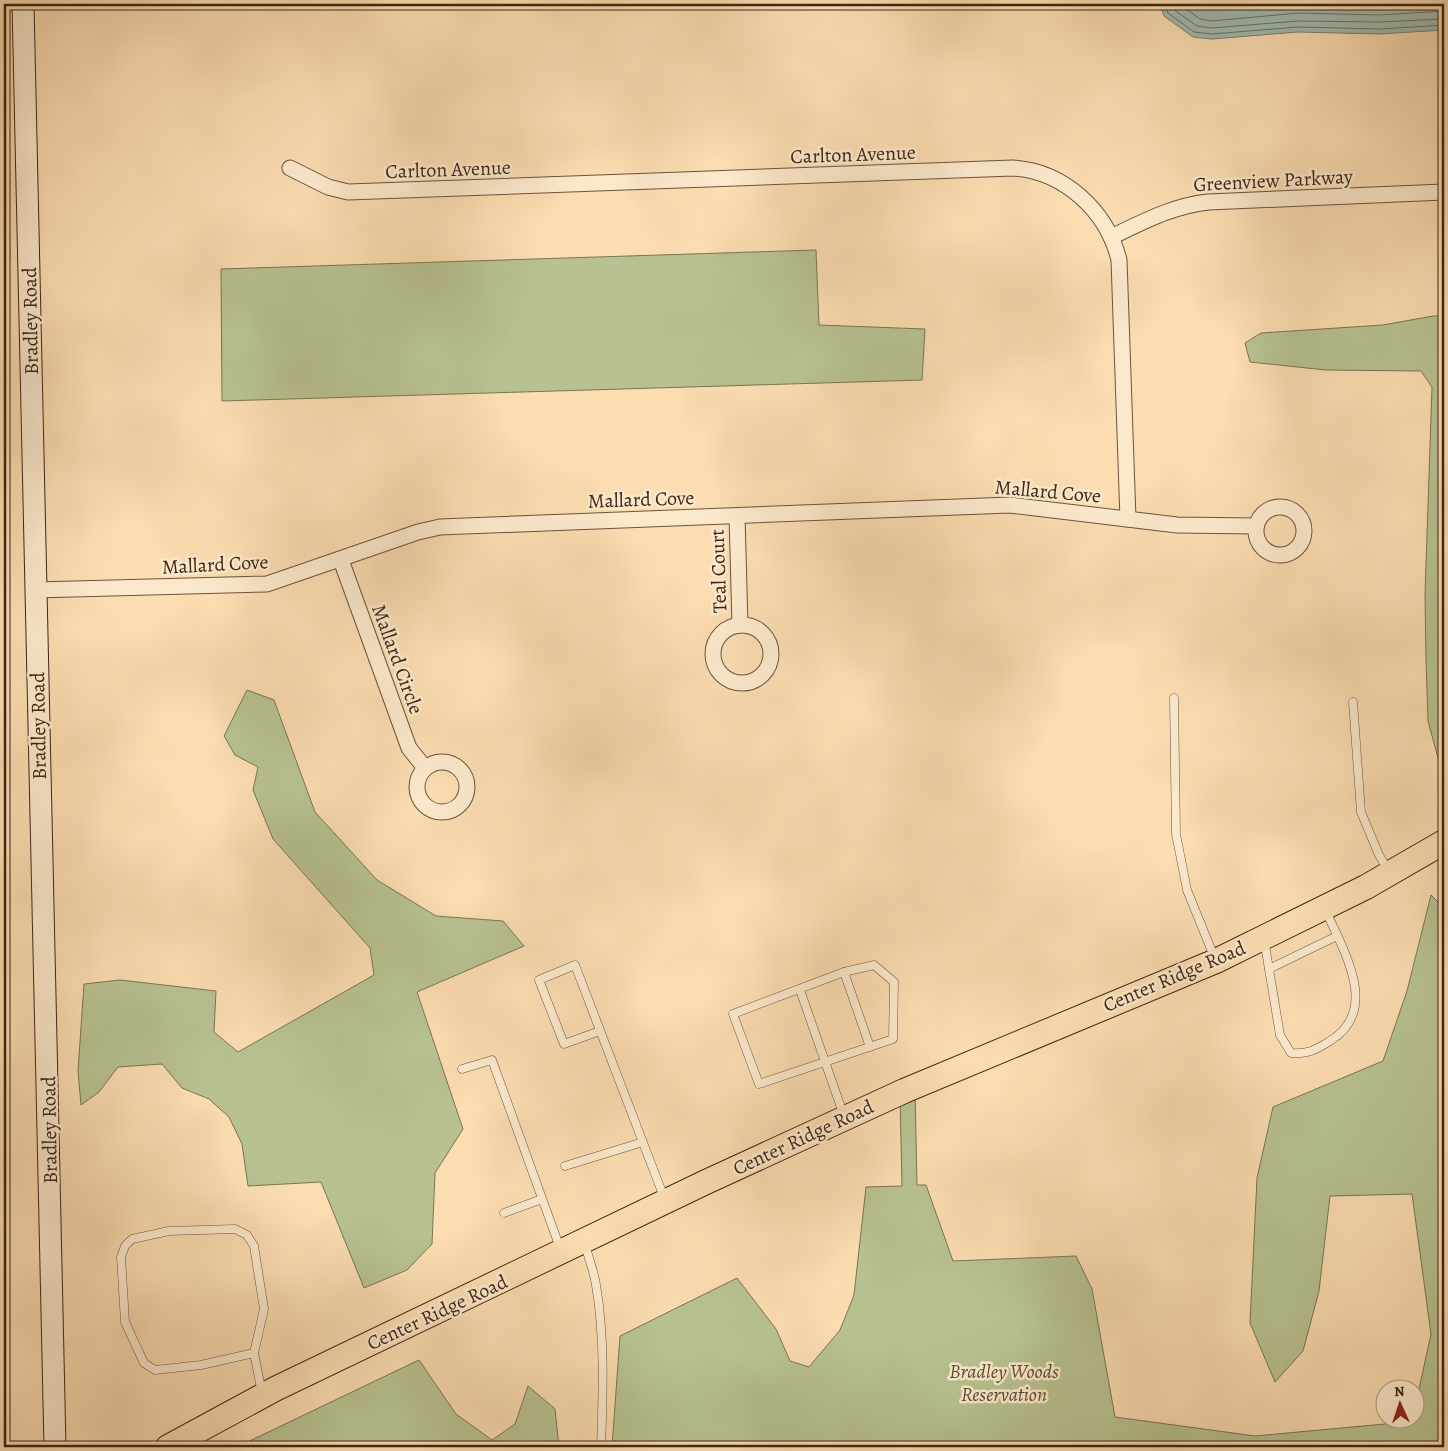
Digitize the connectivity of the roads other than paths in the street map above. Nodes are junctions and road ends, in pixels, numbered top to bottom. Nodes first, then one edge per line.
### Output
1 (23, 4) edge
2 (290, 168) dead end
3 (1444, 192) edge
4 (1111, 237) junction
5 (737, 516) junction
6 (1128, 519) junction
7 (1256, 526) dead end
8 (341, 560) junction
9 (35, 590) junction
10 (740, 624) dead end
11 (1174, 698) dead end
12 (1353, 702) dead end
13 (425, 768) dead end
14 (1444, 842) edge
15 (1390, 873) junction
16 (1324, 908) junction
17 (1337, 936) junction
18 (1264, 937) junction
19 (1216, 961) junction
20 (1269, 969) junction
21 (844, 972) junction
22 (800, 990) junction
23 (600, 1031) junction
24 (870, 1046) junction
25 (825, 1062) junction
26 (462, 1069) dead end
27 (845, 1118) junction
28 (643, 1142) junction
29 (565, 1166) dead end
30 (542, 1199) junction
31 (666, 1202) junction
32 (504, 1213) dead end
33 (584, 1241) junction
34 (562, 1252) junction
35 (254, 1352) junction
36 (262, 1396) junction
37 (55, 1447) edge
38 (168, 1447) edge
39 (601, 1447) edge

1 - 9 street, Bradley Road
2 - 4 street, Carlton Avenue
3 - 4 street, Greenview Parkway
4 - 6 street, Carlton Avenue
5 - 6 street, Mallard Cove
5 - 8 street, Mallard Cove
5 - 10 street, Teal Court
6 - 7 street, Mallard Cove
8 - 9 street, Mallard Cove
8 - 13 street, Mallard Circle
9 - 37 street, Bradley Road
11 - 19 lane
12 - 15 lane
14 - 15 main road, Center Ridge Road
15 - 16 main road, Center Ridge Road
16 - 17 lane
16 - 18 main road, Center Ridge Road
17 - 20 lane
17 - 20 lane
18 - 19 main road, Center Ridge Road
18 - 20 lane
19 - 27 main road, Center Ridge Road
21 - 22 lane
21 - 24 lane
21 - 24 lane
22 - 25 lane
22 - 25 lane
23 - 23 lane
23 - 28 lane
24 - 25 lane
25 - 27 lane
26 - 30 lane
27 - 31 main road, Center Ridge Road
28 - 29 lane
28 - 31 lane
30 - 32 lane
30 - 34 lane
31 - 33 main road, Center Ridge Road
33 - 34 main road, Center Ridge Road
33 - 39 lane
34 - 36 main road, Center Ridge Road
35 - 35 lane
35 - 36 lane
36 - 38 main road, Center Ridge Road

